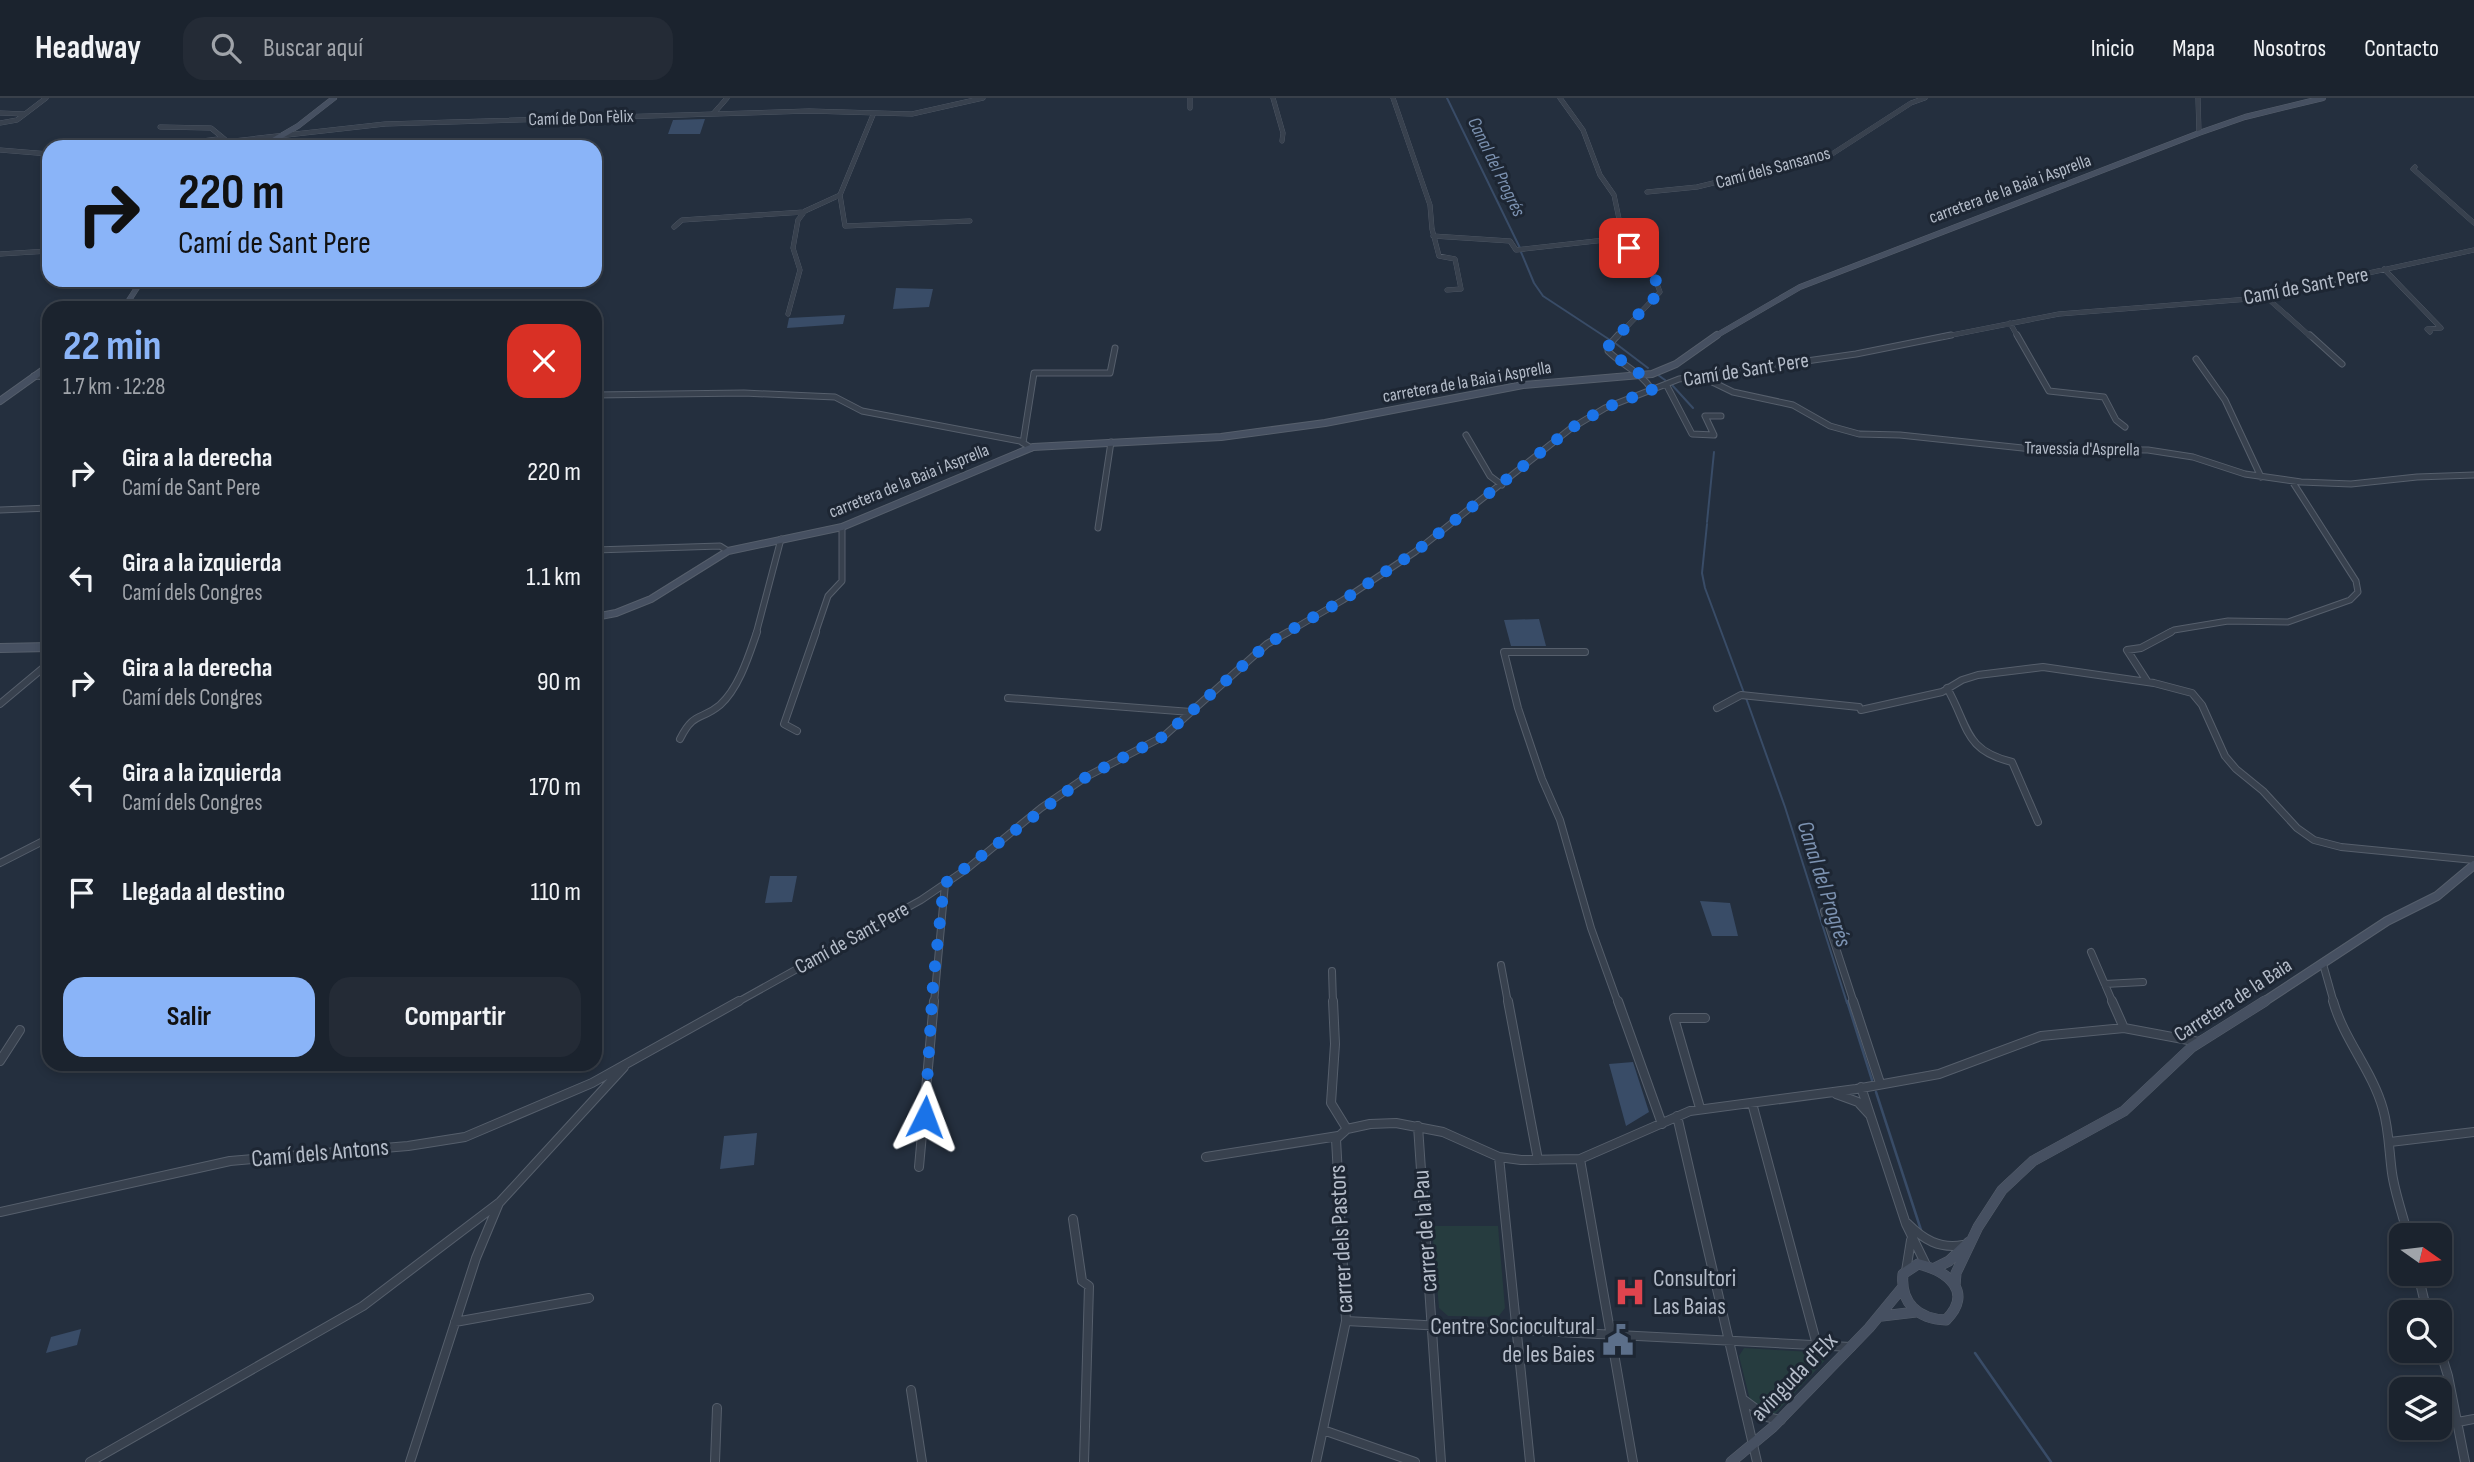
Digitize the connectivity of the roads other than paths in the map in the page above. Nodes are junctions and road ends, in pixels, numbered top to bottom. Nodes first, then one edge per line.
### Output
1 (46, 98) edge
2 (334, 98) edge
3 (727, 98) edge
4 (983, 98) edge
5 (1190, 98) edge
6 (1273, 98) edge
7 (1393, 98) edge
8 (1560, 98) edge
9 (1925, 98) edge
10 (2198, 98) edge
11 (2323, 98) edge
12 (1190, 108) dead end
13 (0, 113) edge
14 (25, 114) junction
15 (713, 114) junction
16 (873, 115) junction
17 (0, 123) edge
18 (160, 127) dead end
19 (2199, 132) junction
20 (286, 133) junction
21 (226, 140) joint
22 (274, 140) edge
23 (1282, 141) dead end
24 (0, 150) edge
25 (42, 153) edge
26 (2415, 167) dead end
27 (1647, 192) dead end
28 (840, 195) junction
29 (804, 212) junction
30 (970, 221) dead end
31 (2474, 223) edge
32 (674, 227) dead end
33 (1433, 236) junction
34 (1623, 238) junction
35 (2474, 250) edge
36 (42, 251) edge
37 (0, 254) edge
38 (2385, 270) junction
39 (1447, 290) dead end
40 (2265, 296) junction
41 (788, 314) dead end
42 (2010, 323) junction
43 (2430, 332) dead end
44 (1115, 348) dead end
45 (2196, 359) dead end
46 (2342, 364) dead end
47 (42, 371) edge
48 (1698, 375) junction
49 (34, 376) junction
50 (1643, 376) junction
51 (42, 377) edge
52 (1666, 384) junction
53 (1652, 390) junction
54 (602, 395) edge
55 (0, 401) edge
56 (1721, 416) dead end
57 (2125, 427) dead end
58 (1466, 435) dead end
59 (1111, 442) junction
60 (1023, 443) junction
61 (1031, 448) junction
62 (2474, 475) edge
63 (2261, 477) junction
64 (2292, 481) junction
65 (1502, 485) junction
66 (42, 508) edge
67 (0, 510) edge
68 (842, 527) junction
69 (1098, 528) dead end
70 (781, 539) junction
71 (602, 550) edge
72 (728, 551) junction
73 (602, 616) edge
74 (42, 647) edge
75 (0, 648) edge
76 (1585, 652) dead end
77 (42, 669) edge
78 (2147, 681) junction
79 (1947, 688) junction
80 (1008, 698) dead end
81 (0, 704) edge
82 (1717, 708) dead end
83 (1191, 712) junction
84 (797, 731) dead end
85 (680, 739) dead end
86 (2038, 822) dead end
87 (42, 842) edge
88 (2474, 860) edge
89 (0, 863) edge
90 (2474, 865) edge
91 (944, 884) junction
92 (1824, 911) dead end
93 (2091, 952) dead end
94 (2322, 964) junction
95 (1501, 965) dead end
96 (1332, 971) dead end
97 (2143, 982) dead end
98 (2105, 984) junction
99 (1705, 1017) dead end
100 (2124, 1028) junction
101 (20, 1030) dead end
102 (2199, 1042) junction
103 (0, 1061) edge
104 (628, 1063) junction
105 (1880, 1083) junction
106 (1858, 1088) junction
107 (1828, 1092) junction
108 (1752, 1103) junction
109 (1700, 1108) junction
110 (1677, 1116) junction
111 (1874, 1119) junction
112 (1662, 1124) junction
113 (1418, 1126) junction
114 (1347, 1129) junction
115 (2474, 1132) edge
116 (1337, 1138) junction
117 (2390, 1142) junction
118 (1206, 1157) dead end
119 (1499, 1157) junction
120 (1580, 1159) junction
121 (1538, 1160) junction
122 (919, 1167) dead end
123 (500, 1202) junction
124 (0, 1212) edge
125 (1073, 1219) dead end
126 (1907, 1223) junction
127 (2405, 1223) edge
128 (1911, 1240) junction
129 (1966, 1244) junction
130 (1930, 1267) junction
131 (1906, 1271) junction
132 (1955, 1286) junction
133 (1902, 1288) junction
134 (589, 1298) dead end
135 (1916, 1312) junction
136 (1882, 1316) junction
137 (1346, 1321) junction
138 (455, 1322) junction
139 (1432, 1325) junction
140 (1516, 1330) junction
141 (1610, 1335) junction
142 (1730, 1342) junction
143 (1817, 1345) junction
144 (1853, 1347) junction
145 (2443, 1363) edge
146 (911, 1390) dead end
147 (1743, 1399) junction
148 (717, 1408) dead end
149 (2474, 1419) edge
150 (1780, 1420) junction
151 (2458, 1422) junction
152 (1323, 1430) junction
153 (1753, 1447) junction
154 (90, 1462) edge
155 (410, 1462) edge
156 (715, 1462) edge
157 (922, 1462) edge
158 (1084, 1462) edge
159 (1316, 1462) edge
160 (1415, 1462) edge
161 (1441, 1462) edge
162 (1530, 1462) edge
163 (1633, 1462) edge
164 (1731, 1462) edge
165 (1757, 1462) edge
166 (2465, 1462) edge

1 - 14 street
2 - 20 main road
3 - 15 street
4 - 16 street, Camí de Don Fèlix
5 - 12 street
6 - 23 street
7 - 33 street
8 - 34 street
9 - 27 street, Camí dels Sansanos
10 - 19 street
11 - 19 main road, carretera de la Baia i Asprella
13 - 14 street
14 - 17 street
15 - 16 street, Camí de Don Fèlix
15 - 20 street, Camí de Don Fèlix
16 - 28 street
18 - 21 street
19 - 50 main road, carretera de la Baia i Asprella
20 - 21 street, Camí de Don Fèlix
20 - 22 main road
24 - 25 street
26 - 31 street
28 - 29 street
28 - 30 street
29 - 32 street
29 - 41 street
33 - 34 street
33 - 39 street
34 - 50 street
35 - 38 street, Camí de Sant Pere
36 - 37 street
38 - 40 street, Camí de Sant Pere
38 - 43 street
40 - 42 street, Camí de Sant Pere
40 - 46 street
42 - 48 street, Camí de Sant Pere
42 - 57 street
44 - 60 street
45 - 63 street
47 - 49 main road
48 - 52 street, Camí de Sant Pere
48 - 63 street, Travessia d'Asprella
49 - 51 street
49 - 55 main road
50 - 53 street
50 - 59 main road, carretera de la Baia i Asprella
52 - 53 street, Camí de Sant Pere
52 - 56 street
53 - 65 street, Camí de Sant Pere
54 - 60 street
58 - 65 street
59 - 61 main road, carretera de la Baia i Asprella
59 - 69 street
60 - 61 street
61 - 68 main road, carretera de la Baia i Asprella
62 - 64 street, Travessia d'Asprella
63 - 64 street, Travessia d'Asprella
64 - 78 street
65 - 83 street, Camí de Sant Pere
66 - 67 street
68 - 70 main road, carretera de la Baia i Asprella
68 - 84 street
70 - 72 main road, carretera de la Baia i Asprella
70 - 85 street
71 - 72 street
72 - 73 main road, carretera de la Baia i Asprella
74 - 75 main road
76 - 112 street
77 - 81 street
78 - 79 street
78 - 88 street
79 - 82 street
79 - 86 street
80 - 83 street
83 - 91 street, Camí de Sant Pere
87 - 89 street
90 - 94 main road, Carretera de la Baia
91 - 104 street, Camí de Sant Pere
91 - 122 street
92 - 105 street
93 - 98 street
94 - 102 main road, Carretera de la Baia
94 - 117 street
95 - 121 street
96 - 114 street
97 - 98 street
98 - 100 street
99 - 109 street
100 - 102 street
100 - 105 street
101 - 103 street
102 - 129 main road, Carretera de la Baia
104 - 123 street
104 - 124 street, Camí dels Antons
105 - 106 street
106 - 107 street
106 - 111 street
107 - 108 street
107 - 111 street
108 - 109 street
108 - 143 street
109 - 110 street
110 - 112 street
110 - 142 street
111 - 126 street
112 - 120 street
113 - 114 street
113 - 119 street
113 - 139 street, carrer de la Pau
114 - 116 street
115 - 117 street
116 - 118 street
116 - 137 street, carrer dels Pastors
117 - 127 street
119 - 121 street
119 - 140 street
120 - 121 street
120 - 141 street
123 - 138 street
123 - 154 street
125 - 158 street
126 - 128 street
126 - 129 street
128 - 130 street
128 - 131 street
129 - 130 main road, Carretera de la Baia
129 - 132 main road, Carretera de la Baia
130 - 131 main road
130 - 132 main road
131 - 133 main road
132 - 135 main road
133 - 135 main road
133 - 136 main road, avinguda d'Elx
134 - 138 street
135 - 136 main road
136 - 144 main road, avinguda d'Elx
137 - 139 street
137 - 152 street, carrer dels Pastors
138 - 155 street
139 - 140 street
139 - 161 street, carrer de la Pau
140 - 141 street
140 - 162 street
141 - 142 street
141 - 163 street
142 - 143 street
142 - 147 street
143 - 144 street
144 - 150 main road, avinguda d'Elx
145 - 151 street
146 - 157 street
147 - 150 street
147 - 153 street
148 - 156 street
149 - 151 street
150 - 153 main road, avinguda d'Elx
151 - 166 street
152 - 159 street, carrer dels Pastors
152 - 160 street
153 - 164 main road, avinguda d'Elx
153 - 165 street

